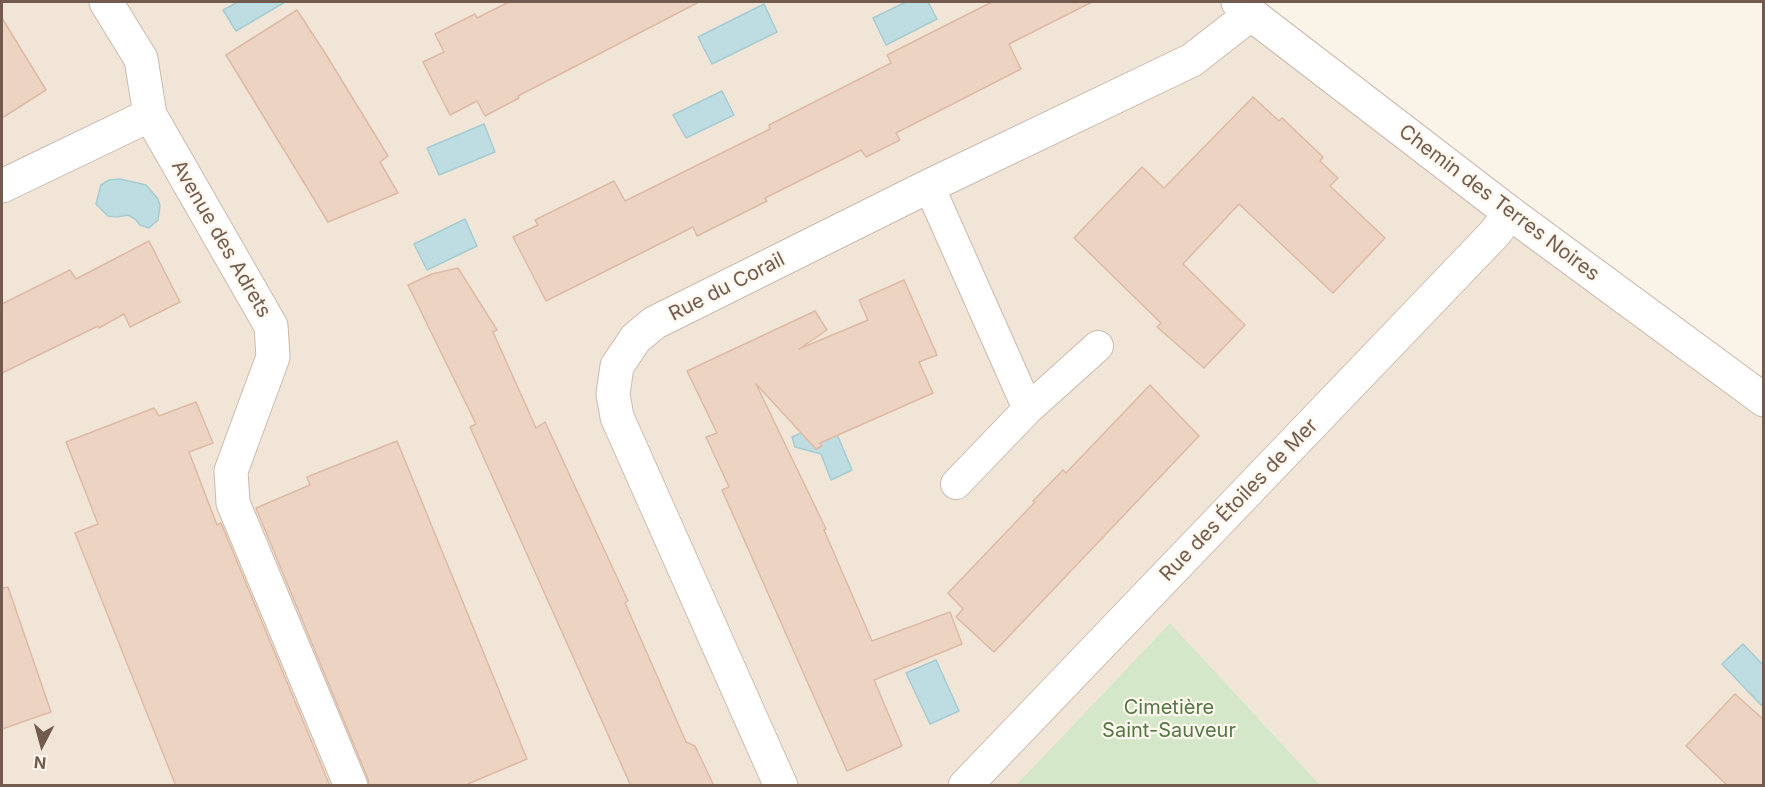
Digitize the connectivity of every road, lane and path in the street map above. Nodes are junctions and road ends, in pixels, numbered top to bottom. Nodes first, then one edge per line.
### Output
1 (118, 6) edge
2 (1245, 8) edge
3 (150, 115) junction
4 (2, 186) edge
5 (929, 186) junction
6 (1510, 213) junction
7 (1098, 346) dead end
8 (1764, 400) edge
9 (1028, 409) junction
10 (956, 484) dead end
11 (351, 786) edge
12 (781, 786) edge
13 (965, 786) edge

1 - 3 street, Avenue des Adrets
2 - 5 street, Rue du Corail
2 - 6 street, Chemin des Terres Noires
3 - 4 street
3 - 11 street, Avenue des Adrets
5 - 9 lane
5 - 12 street, Rue du Corail
6 - 8 street, Chemin des Terres Noires
6 - 13 street, Rue des Étoiles de Mer
7 - 9 lane
9 - 10 lane

